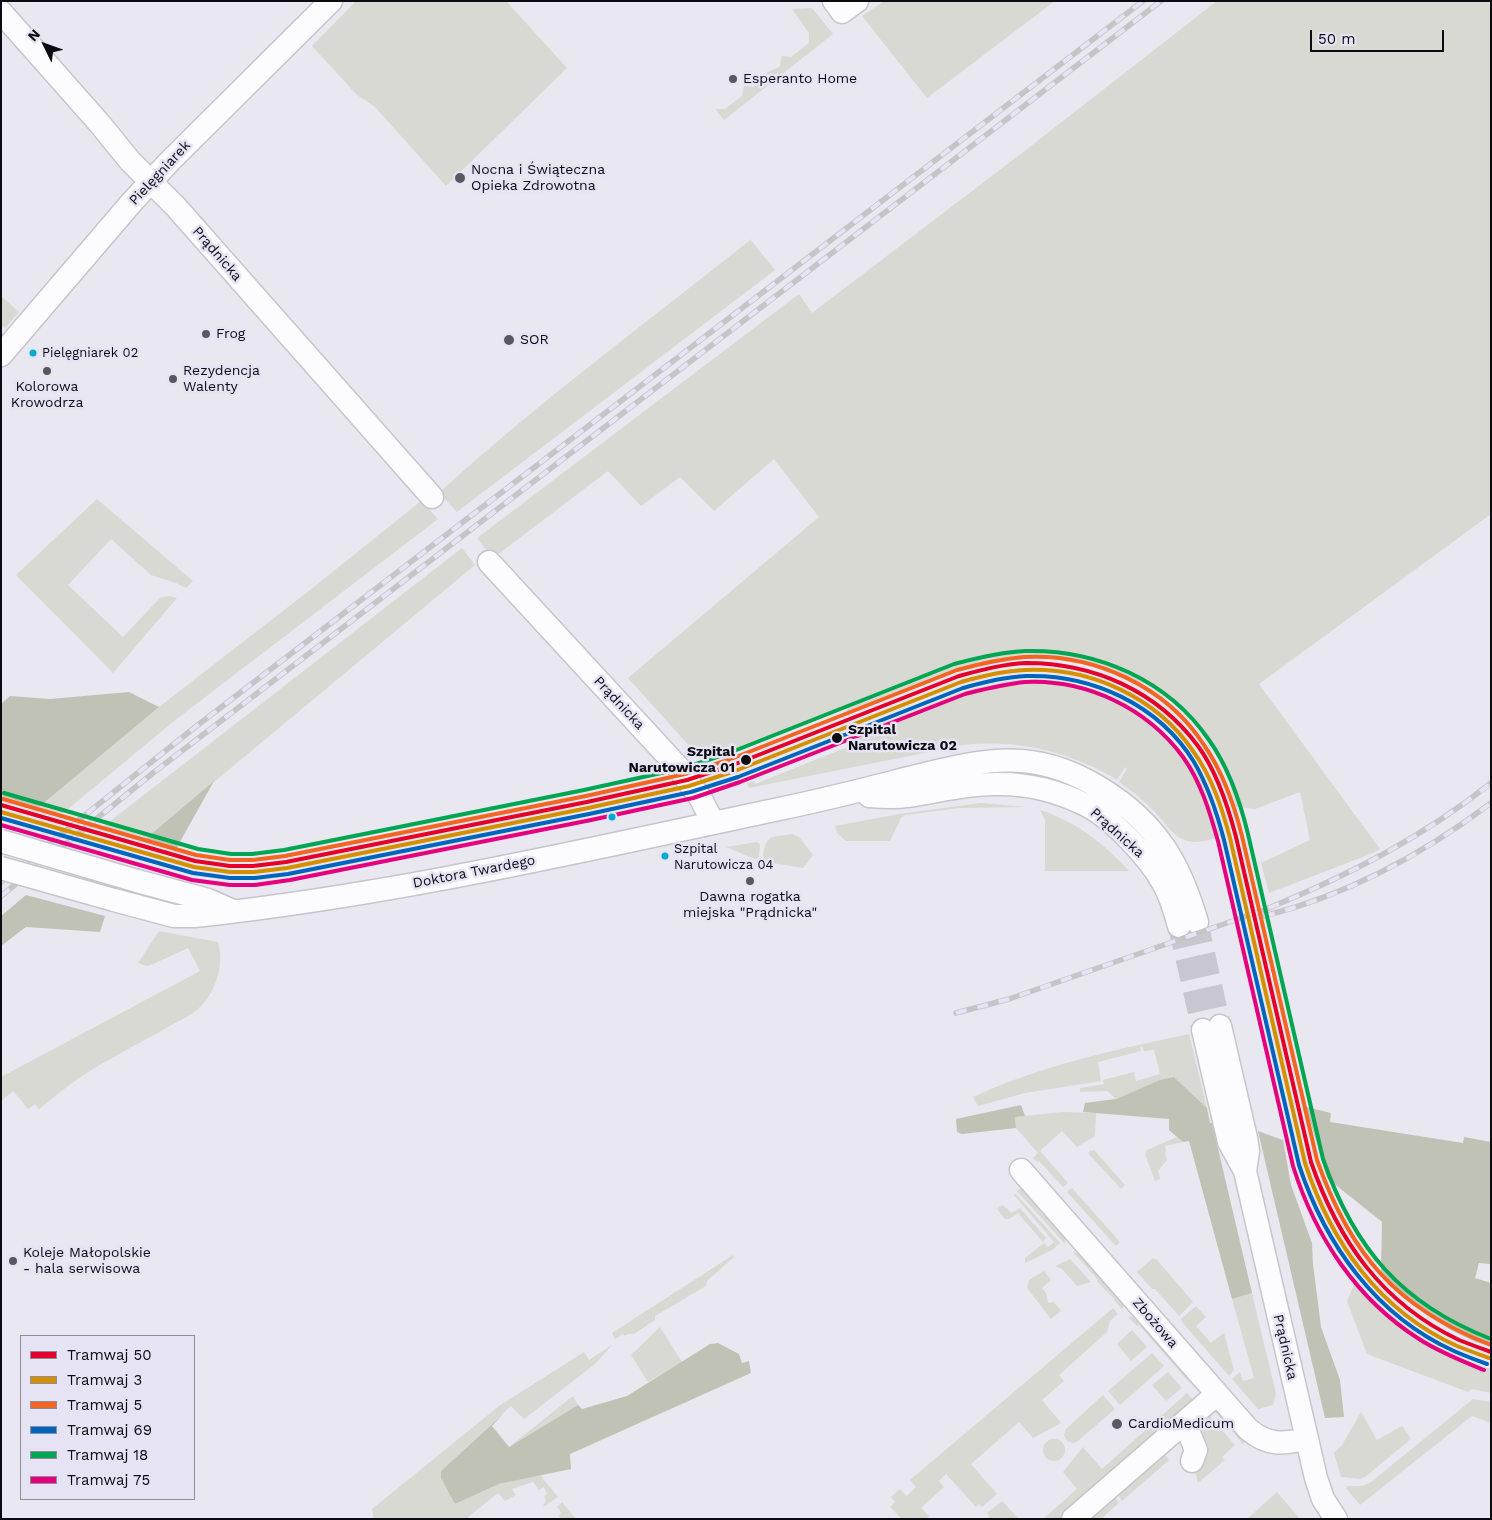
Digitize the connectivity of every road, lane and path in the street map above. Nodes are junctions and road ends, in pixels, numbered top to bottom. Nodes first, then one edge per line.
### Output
1 (331, 1) edge
2 (834, 1) edge
3 (857, 1) edge
4 (1, 12) edge
5 (151, 182) junction
6 (1, 355) edge
7 (432, 497) dead end
8 (489, 562) dead end
9 (714, 823) junction
10 (1, 841) edge
11 (1, 868) edge
12 (234, 911) junction
13 (1188, 924) tunnel mouth
14 (1212, 1028) tunnel mouth
15 (1021, 1170) dead end
16 (1217, 1394) junction
17 (1185, 1423) junction
18 (1307, 1439) junction
19 (1192, 1461) dead end
20 (1073, 1519) edge
21 (1336, 1519) edge

1 - 5 street, Pielęgniarek
2 - 3 street
4 - 5 street, Prądnicka
5 - 6 street, Pielęgniarek
5 - 7 street, Prądnicka
8 - 9 street, Prądnicka
9 - 12 street, Doktora Twardego
9 - 13 street, Prądnicka
10 - 12 street, bridge
11 - 12 street, Doktora Twardego, bridge
14 - 18 street, Prądnicka
15 - 16 street, Zbożowa
16 - 17 street
16 - 18 street, Zbożowa
17 - 19 street
17 - 20 street
18 - 21 street, Prądnicka

